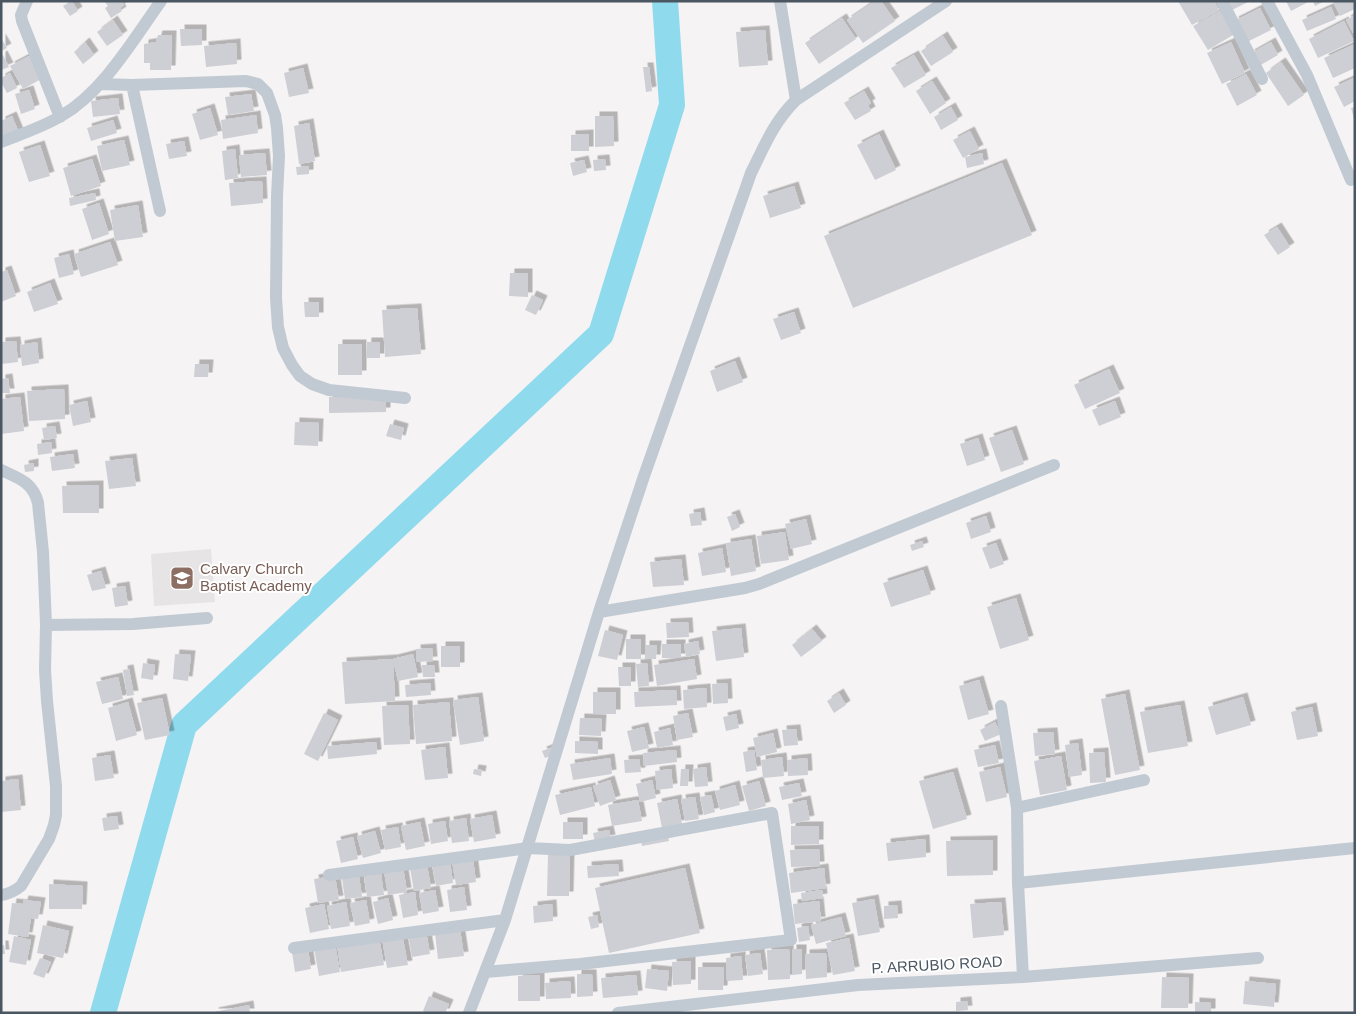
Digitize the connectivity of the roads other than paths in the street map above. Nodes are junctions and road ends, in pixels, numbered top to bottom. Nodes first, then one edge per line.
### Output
1 (27, 1) edge
2 (161, 1) edge
3 (946, 1) edge
4 (1222, 1) edge
5 (1267, 1) edge
6 (783, 3) edge
7 (1262, 79) dead end
8 (101, 84) junction
9 (132, 85) junction
10 (796, 100) junction
11 (60, 117) junction
12 (1, 142) edge
13 (1351, 180) dead end
14 (160, 211) dead end
15 (405, 398) dead end
16 (1054, 465) dead end
17 (1, 470) edge
18 (599, 612) junction
19 (206, 618) dead end
20 (46, 624) junction
21 (1000, 706) dead end
22 (1144, 780) dead end
23 (1017, 808) junction
24 (528, 848) junction
25 (1355, 848) edge
26 (329, 875) dead end
27 (1018, 883) junction
28 (1, 895) edge
29 (505, 920) junction
30 (294, 948) dead end
31 (1258, 958) dead end
32 (485, 972) junction
33 (1023, 977) junction
34 (469, 1013) edge
35 (618, 1013) edge

1 - 11 street
2 - 8 street
3 - 10 street
4 - 7 street
5 - 13 street
6 - 10 street
8 - 9 street
8 - 11 street
9 - 14 street
9 - 15 street
10 - 18 street
11 - 12 street
16 - 18 street
17 - 20 street
18 - 24 street
19 - 20 street
20 - 28 street
21 - 23 street
22 - 23 street
23 - 27 street
24 - 26 street
24 - 29 street
24 - 32 street
25 - 27 street
27 - 33 street
29 - 30 street
29 - 32 street
31 - 33 street, P. ARRUBIO ROAD
32 - 34 street
33 - 35 street, P. ARRUBIO ROAD

